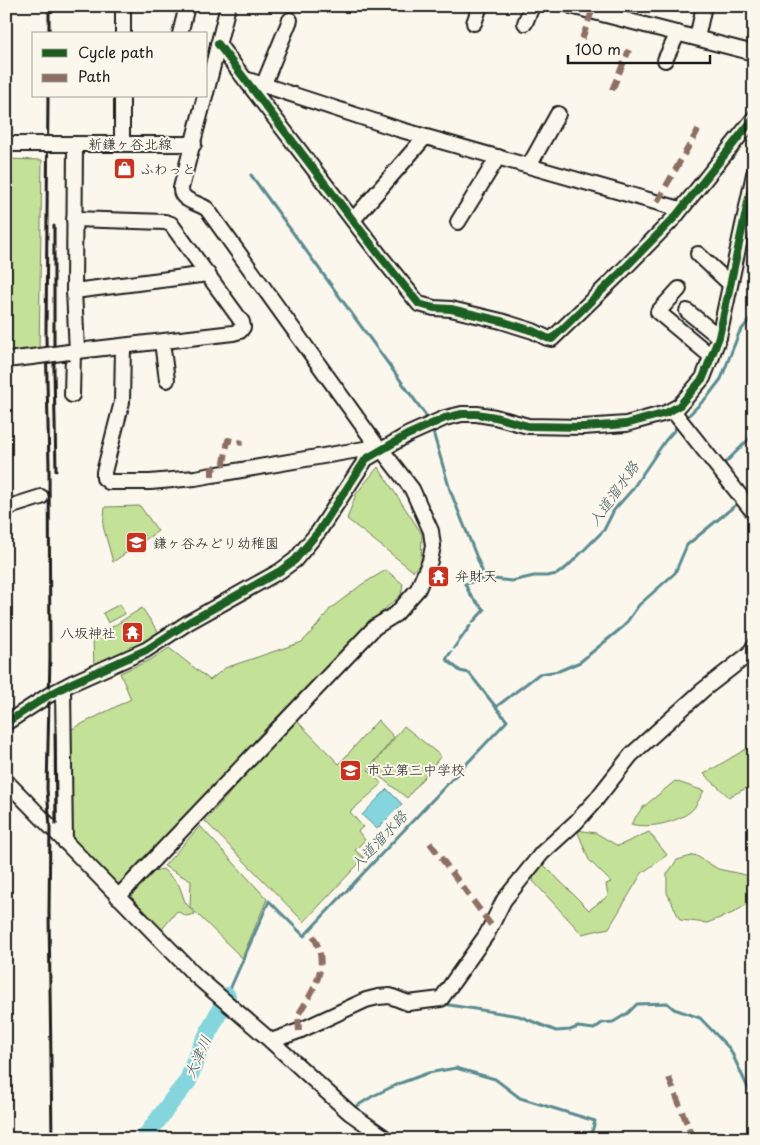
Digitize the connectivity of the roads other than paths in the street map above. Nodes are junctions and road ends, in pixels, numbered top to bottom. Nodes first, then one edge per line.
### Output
1 (123, 6) edge
2 (187, 6) edge
3 (228, 6) edge
4 (480, 6) edge
5 (532, 6) edge
6 (704, 6) edge
7 (575, 7) edge
8 (290, 20) dead end
9 (474, 23) dead end
10 (525, 23) dead end
11 (123, 32) edge
12 (180, 32) edge
13 (678, 33) junction
14 (697, 38) junction
15 (218, 44) junction
16 (754, 53) edge
17 (665, 60) dead end
18 (248, 80) junction
19 (208, 86) edge
20 (263, 86) junction
21 (122, 98) edge
22 (205, 98) edge
23 (558, 114) dead end
24 (754, 118) edge
25 (425, 137) junction
26 (6, 144) edge
27 (71, 144) junction
28 (122, 144) junction
29 (194, 144) junction
30 (498, 157) junction
31 (529, 166) junction
32 (754, 174) edge
33 (680, 209) junction
34 (74, 219) junction
35 (353, 220) junction
36 (458, 222) dead end
37 (698, 254) dead end
38 (208, 274) junction
39 (730, 284) junction
40 (679, 289) dead end
41 (74, 291) junction
42 (687, 311) dead end
43 (719, 337) junction
44 (162, 342) junction
45 (123, 347) junction
46 (73, 352) junction
47 (712, 358) junction
48 (6, 360) edge
49 (168, 380) dead end
50 (72, 395) dead end
51 (673, 411) junction
52 (381, 450) junction
53 (41, 497) dead end
54 (6, 508) edge
55 (754, 512) edge
56 (754, 646) edge
57 (63, 689) junction
58 (6, 723) edge
59 (6, 781) edge
60 (64, 842) junction
61 (118, 897) junction
62 (271, 1041) junction
63 (387, 1139) edge

1 - 11 street
2 - 12 street
3 - 15 street
4 - 9 street
5 - 10 street
6 - 14 street
7 - 13 street
8 - 20 street
13 - 14 street
13 - 17 street
14 - 16 street
15 - 18 street
15 - 19 street
18 - 20 street
18 - 35 street
20 - 25 street
21 - 28 street
22 - 29 street
23 - 31 street
24 - 33 street
25 - 30 street
25 - 35 street
26 - 27 street, 新鎌ヶ谷北線, bridge
27 - 28 street, 新鎌ヶ谷北線
27 - 34 street
28 - 29 street, 新鎌ヶ谷北線
29 - 52 street
30 - 31 street
30 - 36 street
31 - 33 street
32 - 39 street
33 - 35 street
34 - 38 street
34 - 41 street
37 - 39 street
38 - 41 street
38 - 44 street
39 - 43 street
40 - 47 street
41 - 46 street
42 - 43 street
43 - 47 street
44 - 45 street
44 - 49 street
45 - 46 street
45 - 52 street
46 - 48 street, bridge
46 - 50 street
47 - 51 street
51 - 52 street
51 - 55 street
52 - 57 street
52 - 61 street
53 - 54 street
56 - 62 street
57 - 58 street
57 - 60 street
59 - 60 street
60 - 61 street
61 - 62 street
62 - 63 street

